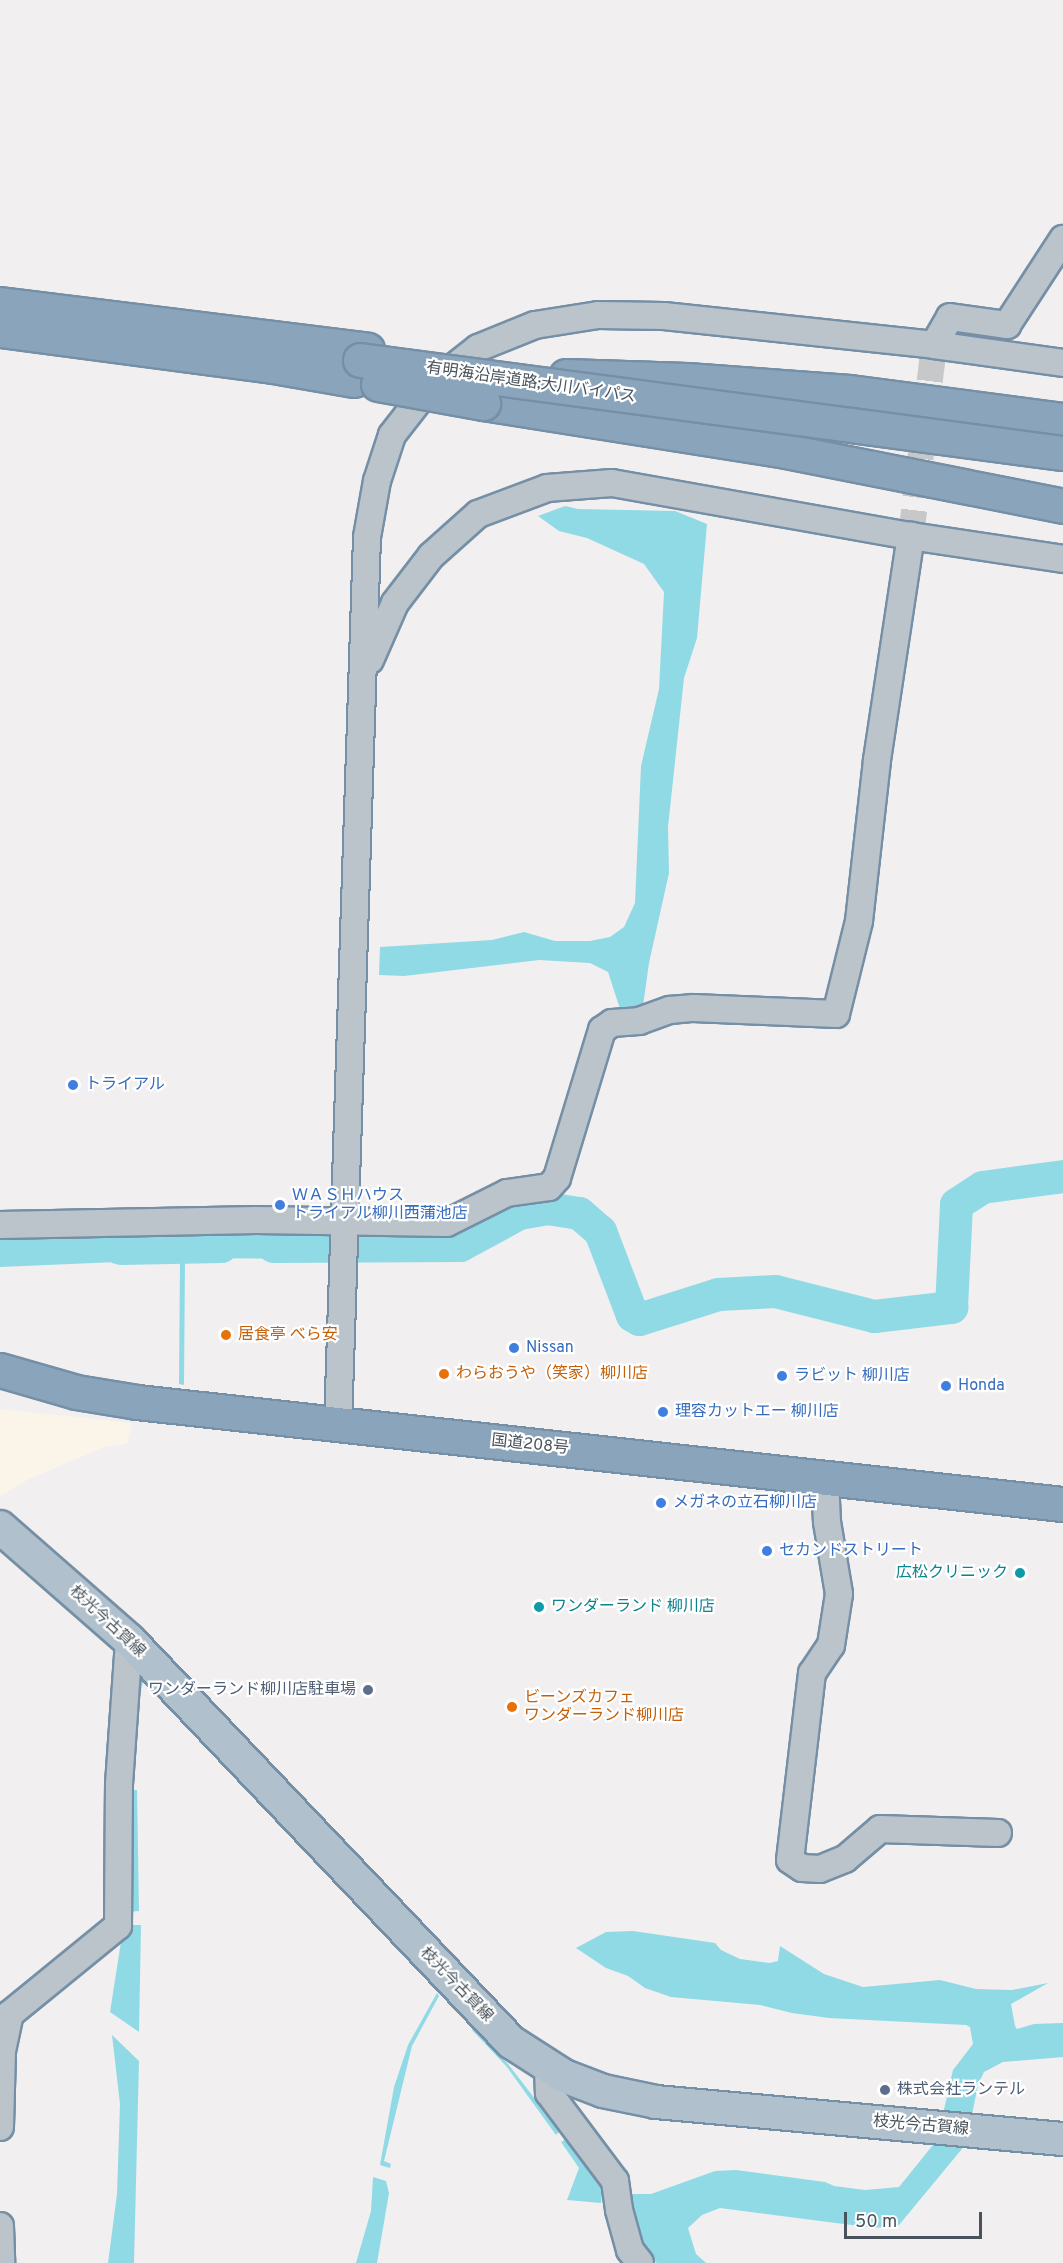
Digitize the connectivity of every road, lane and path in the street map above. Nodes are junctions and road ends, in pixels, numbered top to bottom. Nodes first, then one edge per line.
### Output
1 (1063, 239) edge
2 (0, 304) edge
3 (0, 313) edge
4 (0, 330) edge
5 (934, 345) junction
6 (1063, 363) edge
7 (360, 364) junction
8 (562, 376) junction
9 (1063, 420) edge
10 (1063, 443) edge
11 (1063, 453) edge
12 (1063, 506) edge
13 (911, 536) junction
14 (1063, 559) edge
15 (365, 671) junction
16 (345, 1222) junction
17 (0, 1225) edge
18 (0, 1370) edge
19 (338, 1425) junction
20 (825, 1478) junction
21 (1063, 1503) edge
22 (0, 1527) edge
23 (129, 1640) junction
24 (998, 1833) dead end
25 (548, 2067) junction
26 (0, 2127) edge
27 (1063, 2139) edge
28 (0, 2226) edge
29 (1, 2263) edge
30 (640, 2263) edge

1 - 5 street
2 - 7 highway, 有明海沿岸道路;大川バイパス
3 - 7 highway, 有明海沿岸道路;大川バイパス
4 - 7 highway
5 - 6 street
5 - 15 street
7 - 8 highway, 有明海沿岸道路;大川バイパス
7 - 11 highway, 有明海沿岸道路;大川バイパス, bridge
7 - 12 highway, bridge
8 - 9 highway
8 - 10 highway, 有明海沿岸道路;大川バイパス
13 - 14 street
13 - 15 street
13 - 16 street
15 - 16 street
16 - 17 street
16 - 19 street
18 - 19 highway, 国道208号
19 - 20 highway, 国道208号
20 - 21 highway, 国道208号
20 - 24 street
22 - 23 main road, 枝光今古賀線
23 - 25 main road, 枝光今古賀線
23 - 26 street
25 - 27 main road, 枝光今古賀線
25 - 30 street
28 - 29 street

